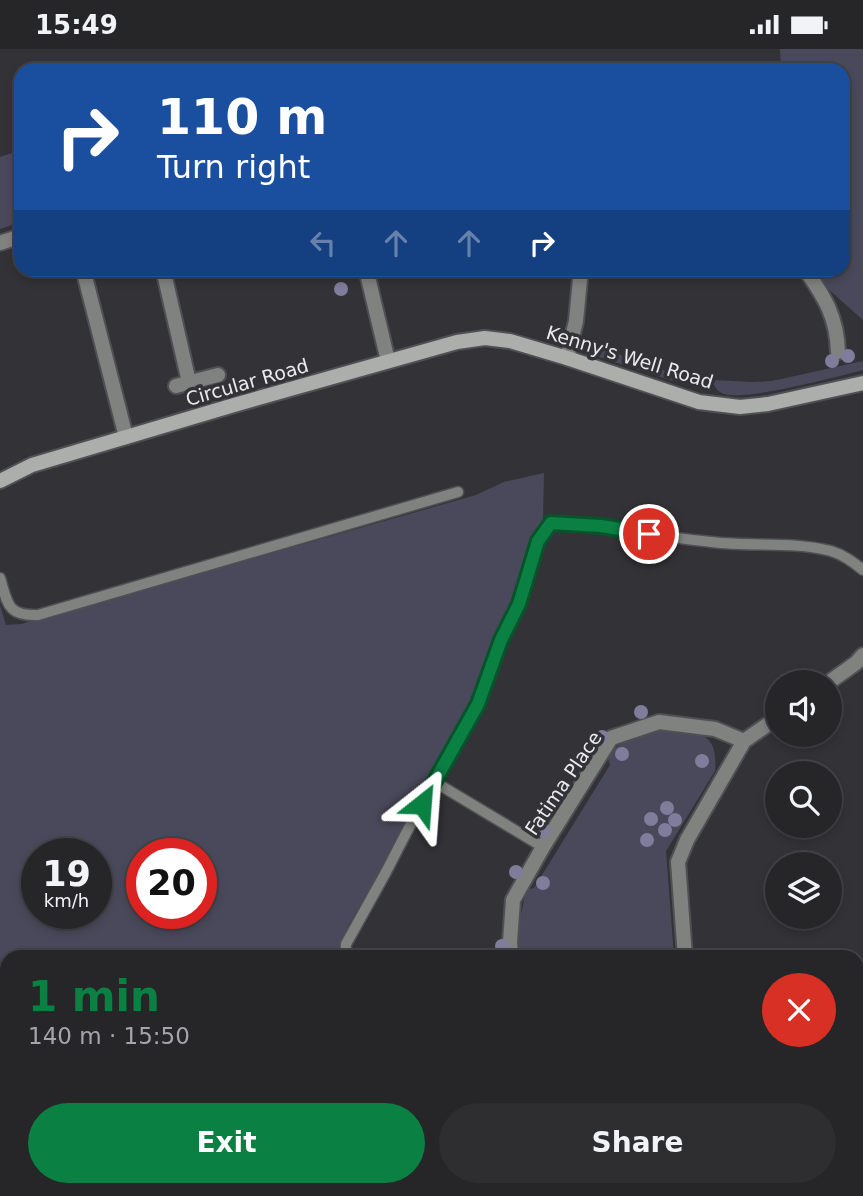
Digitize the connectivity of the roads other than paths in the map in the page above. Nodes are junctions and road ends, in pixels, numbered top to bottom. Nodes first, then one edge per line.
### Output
1 (85, 277) edge
2 (164, 277) edge
3 (368, 277) edge
4 (579, 277) edge
5 (811, 277) edge
6 (510, 341) joint
7 (838, 352) dead end
8 (567, 358) junction
9 (388, 361) junction
10 (218, 375) dead end
11 (863, 383) edge
12 (126, 437) junction
13 (0, 481) edge
14 (458, 492) dead end
15 (863, 571) edge
16 (0, 578) edge
17 (860, 663) edge
18 (842, 674) edge
19 (765, 726) edge
20 (744, 741) junction
21 (433, 781) junction
22 (543, 846) junction
23 (346, 950) edge
24 (511, 950) edge
25 (684, 950) edge

1 - 12 street
2 - 10 street
3 - 9 street
4 - 8 street
5 - 7 street
6 - 8 main road, Kenny's Well Road
6 - 9 main road, Circular Road
8 - 11 main road, Kenny's Well Road
9 - 12 main road, Circular Road
12 - 13 main road, Circular Road
14 - 16 lane
15 - 21 lane
17 - 18 street
19 - 20 street
20 - 22 street, Fatima Place
20 - 25 street
21 - 22 lane
21 - 23 lane
22 - 24 street, Fatima Place

